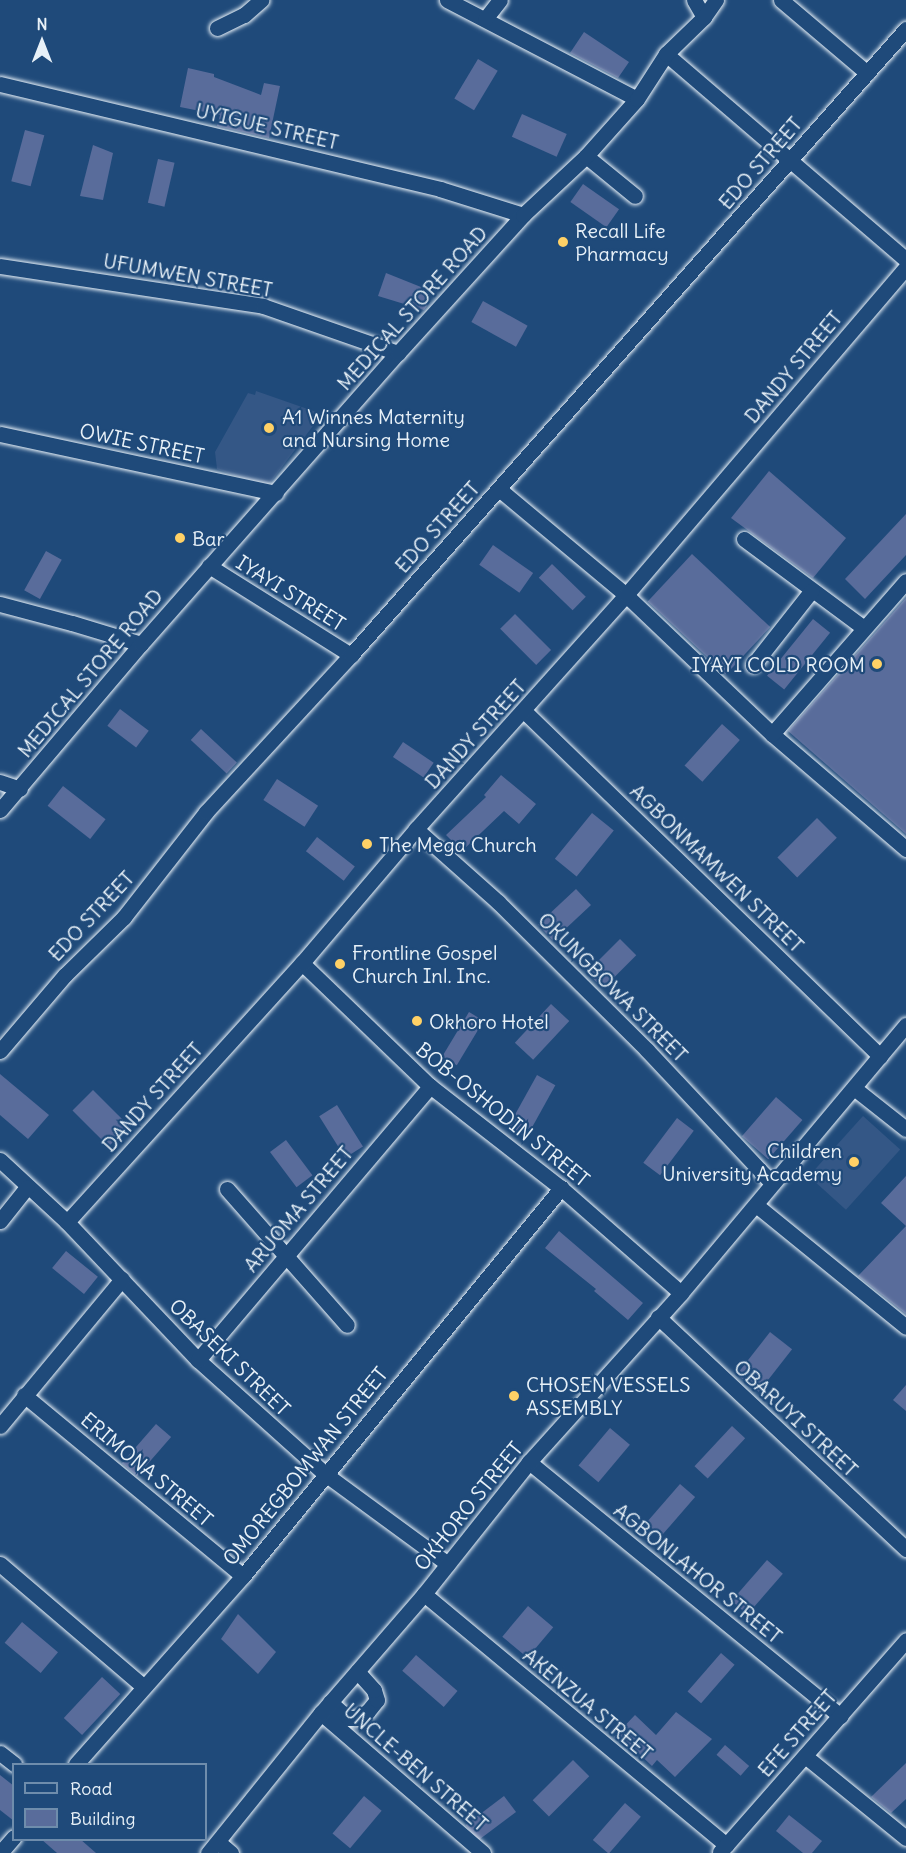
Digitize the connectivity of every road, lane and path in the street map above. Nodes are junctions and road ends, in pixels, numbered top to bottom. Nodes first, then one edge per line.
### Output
1 (261, 0) edge
2 (447, 0) edge
3 (500, 0) edge
4 (694, 0) edge
5 (716, 0) edge
6 (781, 0) edge
7 (704, 17) junction
8 (485, 19) junction
9 (217, 28) dead end
10 (906, 29) edge
11 (666, 54) junction
12 (867, 73) junction
13 (0, 84) edge
14 (637, 99) junction
15 (586, 156) junction
16 (789, 161) junction
17 (635, 196) dead end
18 (523, 215) junction
19 (906, 260) edge
20 (0, 266) edge
21 (906, 267) edge
22 (398, 354) junction
23 (0, 434) edge
24 (499, 489) junction
25 (276, 493) junction
26 (744, 539) dead end
27 (209, 566) junction
28 (906, 581) edge
29 (812, 590) junction
30 (626, 595) junction
31 (0, 604) edge
32 (864, 628) junction
33 (141, 644) junction
34 (351, 655) junction
35 (753, 665) dead end
36 (524, 711) junction
37 (772, 734) junction
38 (0, 782) edge
39 (20, 789) junction
40 (0, 810) edge
41 (416, 830) junction
42 (906, 849) edge
43 (302, 963) junction
44 (906, 1025) edge
45 (0, 1051) edge
46 (880, 1056) junction
47 (430, 1086) junction
48 (854, 1088) junction
49 (906, 1129) edge
50 (0, 1160) edge
51 (772, 1183) junction
52 (27, 1187) junction
53 (561, 1188) junction
54 (227, 1189) dead end
55 (756, 1205) junction
56 (0, 1221) edge
57 (68, 1222) junction
58 (285, 1256) junction
59 (122, 1280) junction
60 (681, 1293) junction
61 (658, 1317) junction
62 (347, 1325) dead end
63 (906, 1326) edge
64 (198, 1360) junction
65 (24, 1395) junction
66 (0, 1426) edge
67 (529, 1462) junction
68 (325, 1474) junction
69 (906, 1549) edge
70 (0, 1564) edge
71 (448, 1564) junction
72 (243, 1576) junction
73 (423, 1594) junction
74 (906, 1640) edge
75 (357, 1671) junction
76 (144, 1687) junction
77 (326, 1707) junction
78 (840, 1716) junction
79 (0, 1753) edge
80 (805, 1756) junction
81 (13, 1763) edge
82 (77, 1763) edge
83 (906, 1838) edge
84 (12, 1839) edge
85 (213, 1847) edge
86 (722, 1849) edge
87 (0, 1853) edge
88 (231, 1853) edge
89 (483, 1853) edge

1 - 9 street
2 - 8 street
3 - 8 street
4 - 7 street
5 - 7 street, MEDICAL STORE ROAD
6 - 12 street
7 - 11 street, MEDICAL STORE ROAD
8 - 14 street
10 - 12 street, EDO STREET
11 - 14 street, MEDICAL STORE ROAD
11 - 16 street
12 - 16 street, EDO STREET
13 - 18 street, UYIGUE STREET
14 - 15 street, MEDICAL STORE ROAD
15 - 17 street
15 - 18 street, MEDICAL STORE ROAD
16 - 19 street
16 - 24 street, EDO STREET
18 - 22 street, MEDICAL STORE ROAD
20 - 22 street, UFUMWEN STREET
21 - 30 street, DANDY STREET
22 - 25 street, MEDICAL STORE ROAD
23 - 25 street, OWIE STREET
24 - 30 street
24 - 34 street, EDO STREET
25 - 27 street, MEDICAL STORE ROAD
26 - 29 street
27 - 33 street, MEDICAL STORE ROAD
27 - 34 street, IYAYI STREET
28 - 32 street
29 - 32 street
29 - 35 street
30 - 36 street, DANDY STREET
30 - 37 street
31 - 33 street
32 - 37 street
33 - 39 street, MEDICAL STORE ROAD
34 - 45 street, EDO STREET
36 - 41 street, DANDY STREET
36 - 46 street, AGBONMAMWEN STREET
37 - 42 street
38 - 39 street
39 - 40 street, MEDICAL STORE ROAD
41 - 43 street, DANDY STREET
41 - 51 street, OKUNGBOWA STREET
43 - 47 street, BOB-OSHODIN STREET
43 - 57 street, DANDY STREET
44 - 46 street, OKHORO STREET
46 - 48 street, OKHORO STREET
47 - 53 street, BOB-OSHODIN STREET
47 - 58 street, ARUOMA STREET
48 - 49 street
48 - 51 street, OKHORO STREET
50 - 52 street, OBASEKI STREET
51 - 55 street, OKHORO STREET
52 - 56 street
52 - 57 street, OBASEKI STREET
53 - 60 street, BOB-OSHODIN STREET
53 - 68 street, OMOREGBOMWAN STREET
54 - 58 street
55 - 60 street, OKHORO STREET
55 - 63 street
57 - 59 street, OBASEKI STREET
58 - 62 street
58 - 64 street, ARUOMA STREET
59 - 64 street, OBASEKI STREET
59 - 65 street
60 - 61 street, OKHORO STREET
61 - 67 street, OKHORO STREET
61 - 69 street, OBARUYI STREET
64 - 68 street, OBASEKI STREET
65 - 66 street
65 - 72 street, ERIMONA STREET
67 - 71 street, OKHORO STREET
67 - 78 street, AGBONLAHOR STREET
68 - 71 street, OBASEKI STREET
68 - 72 street, OMOREGBOMWAN STREET
70 - 76 street
71 - 73 street, OKHORO STREET
72 - 76 street, OMOREGBOMWAN STREET
73 - 75 street, OKHORO STREET
73 - 86 street, AKENZUA STREET
74 - 78 street, EFE STREET
75 - 77 street, OKHORO STREET
75 - 77 street
76 - 82 street, OMOREGBOMWAN STREET
77 - 85 street, OKHORO STREET
77 - 89 street, UNCLE-BEN STREET
78 - 80 street, EFE STREET
79 - 81 street
80 - 83 street
80 - 86 street, EFE STREET
84 - 87 street
85 - 88 street

